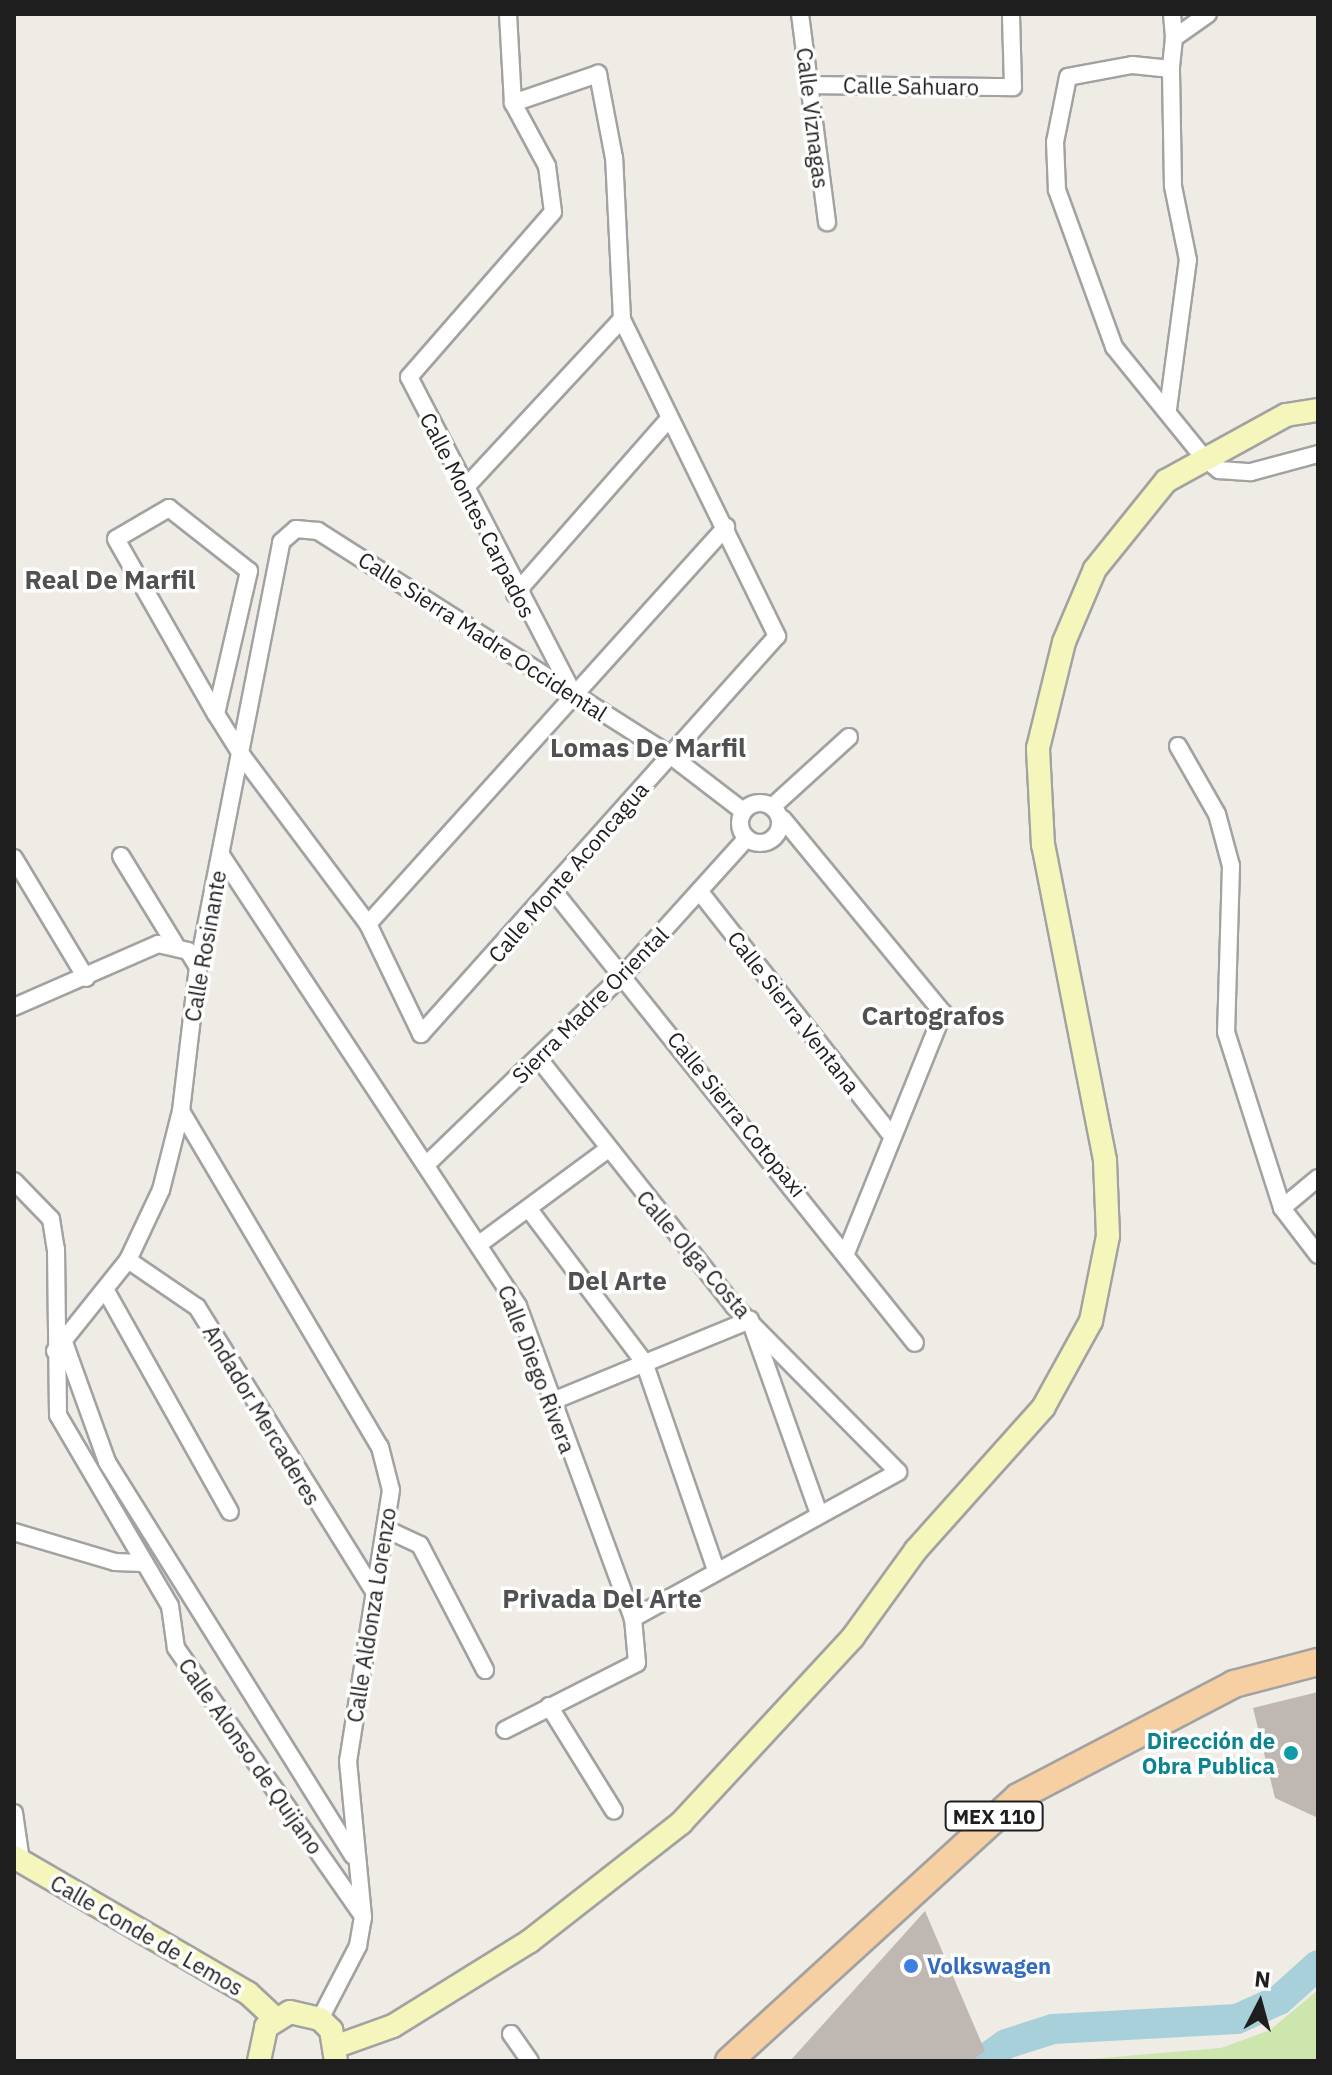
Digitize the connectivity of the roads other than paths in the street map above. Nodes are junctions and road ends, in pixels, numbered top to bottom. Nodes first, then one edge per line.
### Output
1 (508, 14) edge
2 (800, 14) edge
3 (1011, 14) edge
4 (1172, 14) edge
5 (1208, 14) edge
6 (1174, 38) junction
7 (1171, 69) junction
8 (809, 85) junction
9 (513, 103) junction
10 (827, 222) dead end
11 (622, 319) junction
12 (1168, 409) junction
13 (1318, 410) edge
14 (669, 419) junction
15 (1318, 454) edge
16 (1203, 457) junction
17 (464, 489) junction
18 (726, 527) junction
19 (296, 529) joint
20 (515, 594) junction
21 (573, 694) junction
22 (216, 714) junction
23 (849, 737) dead end
24 (1178, 746) dead end
25 (670, 755) junction
26 (243, 757) junction
27 (743, 811) junction
28 (778, 813) junction
29 (746, 839) junction
30 (221, 855) junction
31 (121, 856) dead end
32 (14, 858) edge
33 (552, 889) junction
34 (700, 892) junction
35 (368, 924) junction
36 (175, 944) junction
37 (198, 967) junction
38 (625, 973) junction
39 (86, 978) junction
40 (14, 1007) edge
41 (539, 1059) junction
42 (181, 1111) junction
43 (889, 1132) junction
44 (607, 1150) junction
45 (427, 1164) junction
46 (1318, 1178) edge
47 (14, 1181) edge
48 (1282, 1208) junction
49 (531, 1212) junction
50 (482, 1242) junction
51 (847, 1251) junction
52 (1318, 1255) edge
53 (128, 1260) junction
54 (106, 1291) junction
55 (750, 1320) junction
56 (915, 1343) dead end
57 (60, 1347) junction
58 (644, 1362) junction
59 (550, 1402) junction
60 (230, 1512) dead end
61 (819, 1514) junction
62 (388, 1530) junction
63 (14, 1532) edge
64 (142, 1563) junction
65 (715, 1567) junction
66 (175, 1576) junction
67 (158, 1588) junction
68 (375, 1593) junction
69 (633, 1618) junction
70 (1318, 1662) edge
71 (485, 1670) dead end
72 (549, 1706) junction
73 (505, 1730) dead end
74 (614, 1811) dead end
75 (14, 1813) edge
76 (354, 1857) junction
77 (17, 1859) edge
78 (363, 1917) junction
79 (275, 2018) junction
80 (320, 2019) junction
81 (511, 2034) dead end
82 (336, 2053) edge
83 (259, 2061) edge
84 (530, 2061) edge
85 (729, 2061) edge

1 - 9 street
2 - 8 street, Calle Viznagas
3 - 8 street, Calle Sahuaro
4 - 6 street
5 - 6 street
6 - 7 street
7 - 12 street
7 - 12 street
8 - 10 street, Calle Viznagas
9 - 11 street
9 - 17 street, Calle Montes Carpados
11 - 14 street
11 - 17 street
12 - 16 street
13 - 16 street
14 - 18 street
14 - 20 street
15 - 16 street
16 - 82 street
17 - 20 street, Calle Montes Carpados
18 - 21 street
18 - 25 street, Calle Monte Aconcagua
19 - 21 street, Calle Sierra Madre Occidental
19 - 26 street, Calle Rosinante
20 - 21 street, Calle Montes Carpados
21 - 25 street, Calle Sierra Madre Occidental
21 - 35 street
22 - 22 street
22 - 26 street
23 - 28 street
24 - 48 street
25 - 27 street, Calle Sierra Madre Occidental
25 - 33 street, Calle Monte Aconcagua
26 - 30 street, Calle Rosinante
26 - 35 street
27 - 28 street
27 - 29 street
28 - 29 street
28 - 43 street
29 - 34 street, Sierra Madre Oriental
30 - 37 street, Calle Rosinante
30 - 45 street, Calle Diego Rivera
31 - 36 street
32 - 39 street
33 - 35 street, Calle Monte Aconcagua
33 - 38 street, Calle Sierra Cotopaxi
34 - 38 street, Sierra Madre Oriental
34 - 43 street, Calle Sierra Ventana
36 - 37 street
36 - 39 street
37 - 42 street, Calle Rosinante
38 - 41 street, Sierra Madre Oriental
38 - 51 street, Calle Sierra Cotopaxi
39 - 40 street
41 - 44 street, Calle Olga Costa
41 - 45 street, Sierra Madre Oriental
42 - 53 street, Calle Rosinante
42 - 62 street, Calle Aldonza Lorenzo
43 - 51 street
44 - 49 street
44 - 55 street, Calle Olga Costa
45 - 50 street, Calle Diego Rivera
46 - 48 street
47 - 57 street, Calle Alonso de Quijano
48 - 52 street
49 - 50 street
49 - 58 street
50 - 59 street, Calle Diego Rivera
51 - 56 street, Calle Sierra Cotopaxi
53 - 54 street, Calle Rosinante
53 - 68 street, Andador Mercaderes
54 - 57 street, Calle Rosinante
54 - 60 street
55 - 58 street
55 - 61 street
55 - 61 street, Calle Olga Costa
57 - 64 street, Calle Alonso de Quijano
57 - 66 street, Calle Alonso de Quijano
58 - 59 street
58 - 65 street
59 - 69 street, Calle Diego Rivera
61 - 65 street
62 - 68 street, Calle Aldonza Lorenzo
62 - 71 street
63 - 64 street
64 - 67 street, Calle Alonso de Quijano
65 - 69 street
66 - 67 street
66 - 76 street, Calle Alonso de Quijano
67 - 78 street, Calle Alonso de Quijano
68 - 76 street, Calle Aldonza Lorenzo
69 - 72 street, Calle Diego Rivera
70 - 85 main road, MEX 110
72 - 73 street, Calle Diego Rivera
72 - 74 street
75 - 77 street
76 - 78 street, Calle Aldonza Lorenzo
77 - 79 street, Calle Conde de Lemos
78 - 80 street, Calle Aldonza Lorenzo
79 - 80 street
79 - 83 street
80 - 82 street
81 - 84 street

